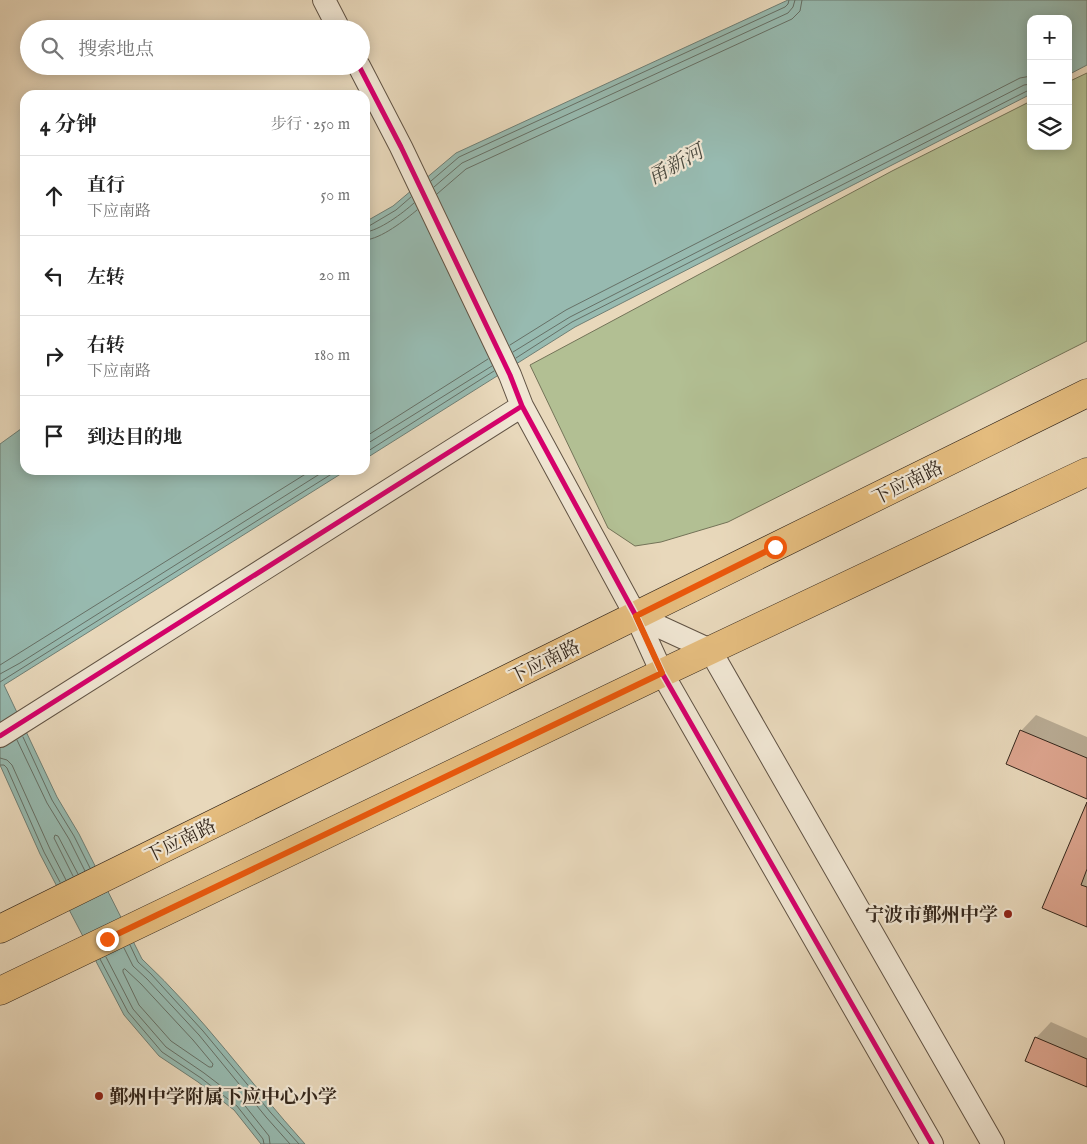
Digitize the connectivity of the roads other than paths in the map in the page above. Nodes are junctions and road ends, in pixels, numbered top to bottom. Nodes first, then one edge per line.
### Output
1 (324, 0) edge
2 (334, 20) edge
3 (364, 75) edge
4 (1087, 393) edge
5 (522, 406) junction
6 (1087, 472) edge
7 (636, 616) junction
8 (710, 650) junction
9 (662, 673) junction
10 (0, 736) edge
11 (0, 929) edge
12 (0, 991) edge
13 (932, 1144) edge
14 (993, 1144) edge

1 - 2 street
3 - 5 street
4 - 7 main road, 下应南路
5 - 7 street
5 - 10 street
6 - 8 main road
7 - 8 street
7 - 9 street
7 - 11 main road, 下应南路
8 - 9 main road
8 - 14 street
9 - 12 main road
9 - 13 street

